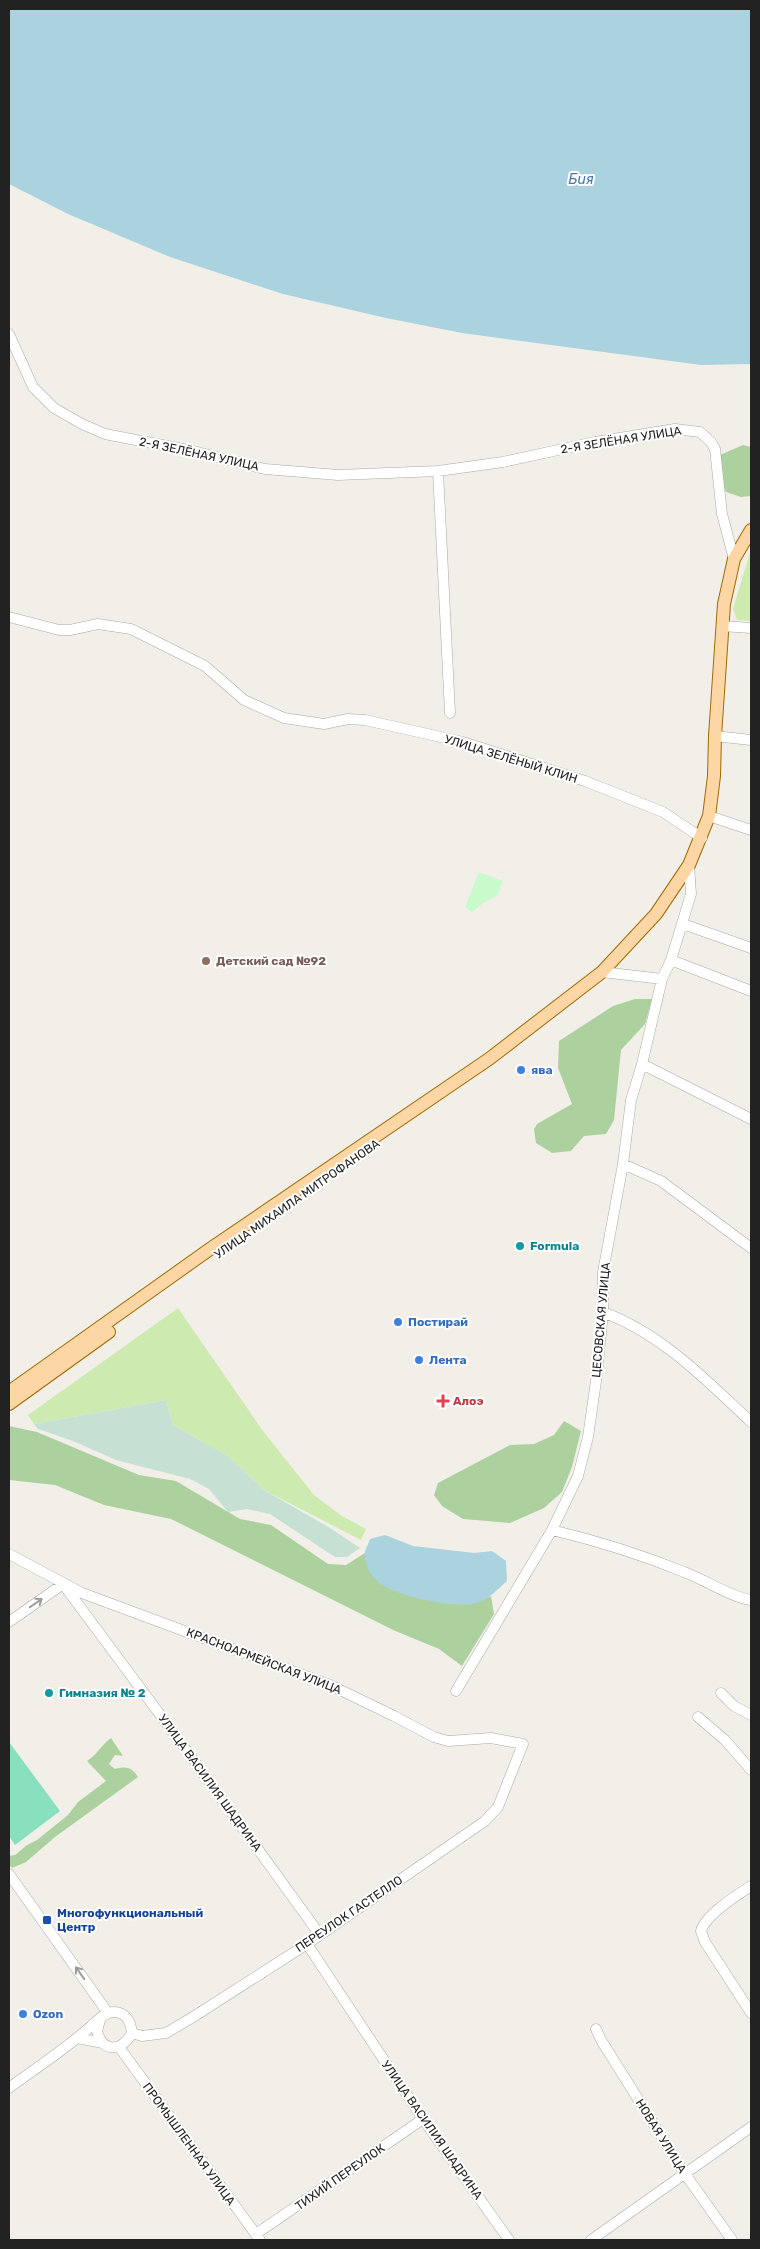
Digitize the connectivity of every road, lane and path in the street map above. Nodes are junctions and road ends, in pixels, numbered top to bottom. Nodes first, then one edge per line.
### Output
1 (9, 334) edge
2 (438, 471) junction
3 (751, 530) edge
4 (734, 559) junction
5 (9, 617) edge
6 (722, 626) junction
7 (751, 628) edge
8 (450, 713) dead end
9 (714, 736) junction
10 (751, 740) edge
11 (709, 816) junction
12 (751, 830) edge
13 (702, 838) junction
14 (689, 865) junction
15 (683, 924) junction
16 (751, 948) edge
17 (671, 960) junction
18 (602, 972) junction
19 (662, 979) junction
20 (751, 991) edge
21 (642, 1064) junction
22 (751, 1119) edge
23 (623, 1164) junction
24 (751, 1248) edge
25 (604, 1312) junction
26 (61, 1362) junction
27 (9, 1392) edge
28 (9, 1404) edge
29 (751, 1422) edge
30 (552, 1530) junction
31 (9, 1554) edge
32 (63, 1584) junction
33 (751, 1600) edge
34 (9, 1622) edge
35 (456, 1691) dead end
36 (721, 1693) dead end
37 (751, 1714) edge
38 (698, 1717) dead end
39 (523, 1744) joint
40 (751, 1770) edge
41 (9, 1874) edge
42 (751, 1886) edge
43 (320, 1934) junction
44 (307, 1944) junction
45 (751, 2013) edge
46 (104, 2015) junction
47 (596, 2030) dead end
48 (132, 2033) junction
49 (166, 2033) junction
50 (77, 2038) junction
51 (103, 2043) junction
52 (123, 2045) junction
53 (9, 2088) edge
54 (423, 2118) junction
55 (751, 2127) edge
56 (685, 2174) junction
57 (258, 2237) edge
58 (509, 2240) edge
59 (591, 2240) edge
60 (732, 2240) edge

1 - 2 street, 2-Я ЗЕЛЁНАЯ УЛИЦА
2 - 4 street, 2-Я ЗЕЛЁНАЯ УЛИЦА
2 - 8 street
3 - 4 main road, УЛИЦА МИХАИЛА МИТРОФАНОВА
4 - 6 main road, УЛИЦА МИХАИЛА МИТРОФАНОВА
5 - 13 street, УЛИЦА ЗЕЛЁНЫЙ КЛИН
6 - 7 street
6 - 9 main road, УЛИЦА МИХАИЛА МИТРОФАНОВА
9 - 10 street
9 - 11 main road, УЛИЦА МИХАИЛА МИТРОФАНОВА
11 - 12 street
11 - 13 main road, УЛИЦА МИХАИЛА МИТРОФАНОВА
13 - 14 main road, УЛИЦА МИХАИЛА МИТРОФАНОВА
14 - 15 street, ЦЕСОВСКАЯ УЛИЦА
14 - 18 main road, УЛИЦА МИХАИЛА МИТРОФАНОВА
15 - 16 street
15 - 17 street, ЦЕСОВСКАЯ УЛИЦА
17 - 19 street, ЦЕСОВСКАЯ УЛИЦА
17 - 20 street
18 - 19 street
18 - 26 main road, УЛИЦА МИХАИЛА МИТРОФАНОВА
19 - 21 street, ЦЕСОВСКАЯ УЛИЦА
21 - 22 street
21 - 23 street, ЦЕСОВСКАЯ УЛИЦА
23 - 24 street
23 - 25 street, ЦЕСОВСКАЯ УЛИЦА
25 - 29 street
25 - 30 street, ЦЕСОВСКАЯ УЛИЦА
26 - 27 main road, УЛИЦА МИХАИЛА МИТРОФАНОВА
26 - 28 main road, УЛИЦА МИХАИЛА МИТРОФАНОВА
30 - 33 street
30 - 35 street, ЦЕСОВСКАЯ УЛИЦА
31 - 32 street, КРАСНОАРМЕЙСКАЯ УЛИЦА
34 -> 32 street
32 - 39 street, КРАСНОАРМЕЙСКАЯ УЛИЦА
32 - 43 street, УЛИЦА ВАСИЛИЯ ШАДРИНА
36 - 37 street
38 - 40 street
39 - 43 street, ПЕРЕУЛОК ГАСТЕЛЛО
46 -> 41 street
42 - 45 street
43 - 44 street, ПЕРЕУЛОК ГАСТЕЛЛО
44 - 49 street, ПЕРЕУЛОК ГАСТЕЛЛО
44 - 54 street, УЛИЦА ВАСИЛИЯ ШАДРИНА
46 - 48 street
46 - 50 street
46 - 51 street
47 - 56 street, НОВАЯ УЛИЦА
48 - 49 street, ПЕРЕУЛОК ГАСТЕЛЛО
48 - 52 street
49 - 52 street
50 - 51 street
50 - 53 street
51 - 52 street
52 - 57 street, ПРОМЫШЛЕННАЯ УЛИЦА
54 - 57 street, ТИХИЙ ПЕРЕУЛОК
54 - 58 street, УЛИЦА ВАСИЛИЯ ШАДРИНА
55 - 56 street
56 - 59 street
56 - 60 street, НОВАЯ УЛИЦА

